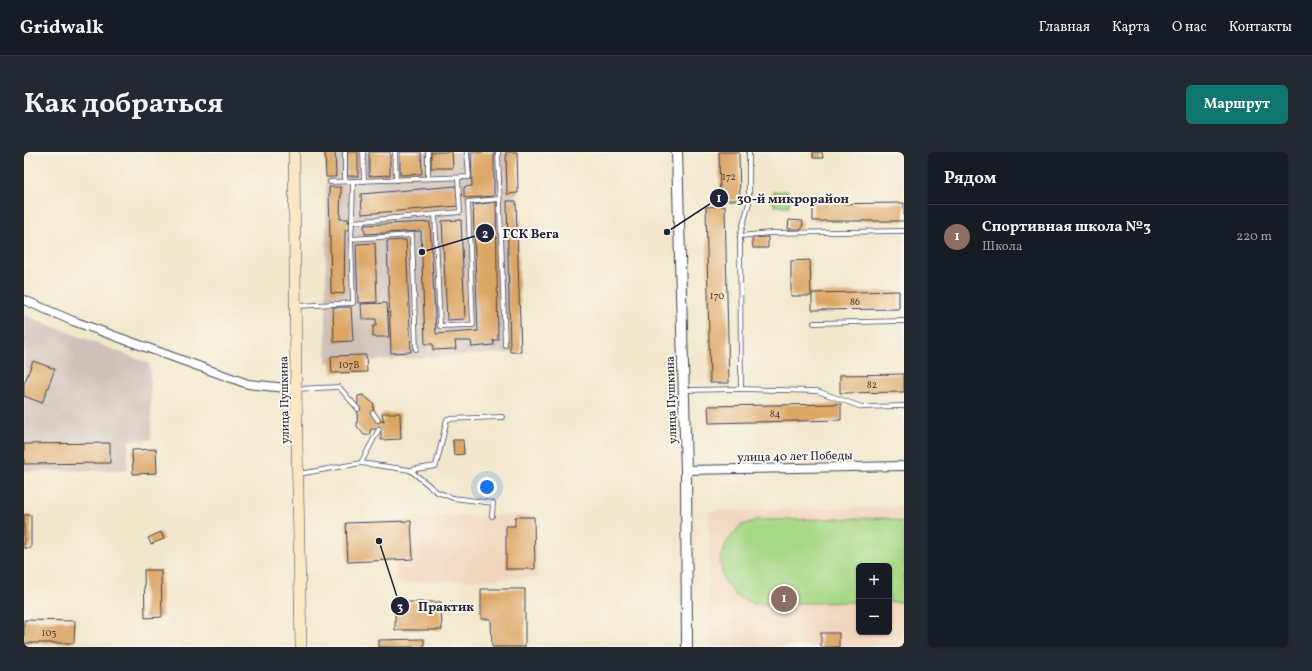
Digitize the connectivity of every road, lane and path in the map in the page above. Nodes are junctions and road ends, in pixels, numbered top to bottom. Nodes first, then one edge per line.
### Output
1 (294, 152) edge
2 (345, 152) edge
3 (363, 152) edge
4 (395, 152) edge
5 (428, 152) edge
6 (468, 152) edge
7 (498, 152) edge
8 (677, 152) edge
9 (749, 152) edge
10 (428, 178) junction
11 (458, 179) junction
12 (396, 180) junction
13 (345, 181) junction
14 (353, 181) junction
15 (364, 181) junction
16 (330, 182) dead end
17 (499, 199) junction
18 (460, 212) junction
19 (467, 212) junction
20 (435, 215) junction
21 (352, 222) junction
22 (904, 231) edge
23 (740, 236) junction
24 (351, 239) junction
25 (24, 300) edge
26 (296, 306) junction
27 (904, 321) edge
28 (814, 323) dead end
29 (505, 345) dead end
30 (416, 349) dead end
31 (296, 389) junction
32 (741, 389) junction
33 (684, 390) junction
34 (904, 406) edge
35 (358, 409) dead end
36 (373, 414) dead end
37 (502, 417) dead end
38 (378, 420) dead end
39 (379, 429) dead end
40 (360, 463) junction
41 (904, 466) edge
42 (410, 470) junction
43 (686, 470) junction
44 (298, 474) junction
45 (492, 516) dead end
46 (301, 647) edge
47 (687, 647) edge

1 - 26 main road, улица Пушкина
2 - 13 lane
3 - 15 lane
4 - 12 lane
5 - 10 lane
6 - 11 lane
7 - 17 lane
8 - 33 street, улица Пушкина
9 - 23 lane
10 - 11 lane
10 - 12 lane
11 - 18 lane
12 - 15 lane
13 - 14 lane
13 - 16 lane
14 - 15 lane
14 - 21 lane
17 - 19 lane
17 - 29 lane
18 - 19 lane
18 - 20 lane
19 - 20 lane
20 - 21 lane
21 - 24 lane
22 - 23 lane
23 - 32 lane
24 - 26 lane
24 - 30 lane
25 - 31 street
26 - 31 main road, улица Пушкина
27 - 28 lane
31 - 35 lane
31 - 44 main road, улица Пушкина
32 - 33 lane
32 - 34 lane
33 - 43 street, улица Пушкина
36 - 38 lane
37 - 42 lane
39 - 40 lane
40 - 42 lane
40 - 44 lane
41 - 43 street, улица 40 лет Победы
42 - 45 lane
43 - 47 street, улица Пушкина
44 - 46 main road, улица Пушкина

